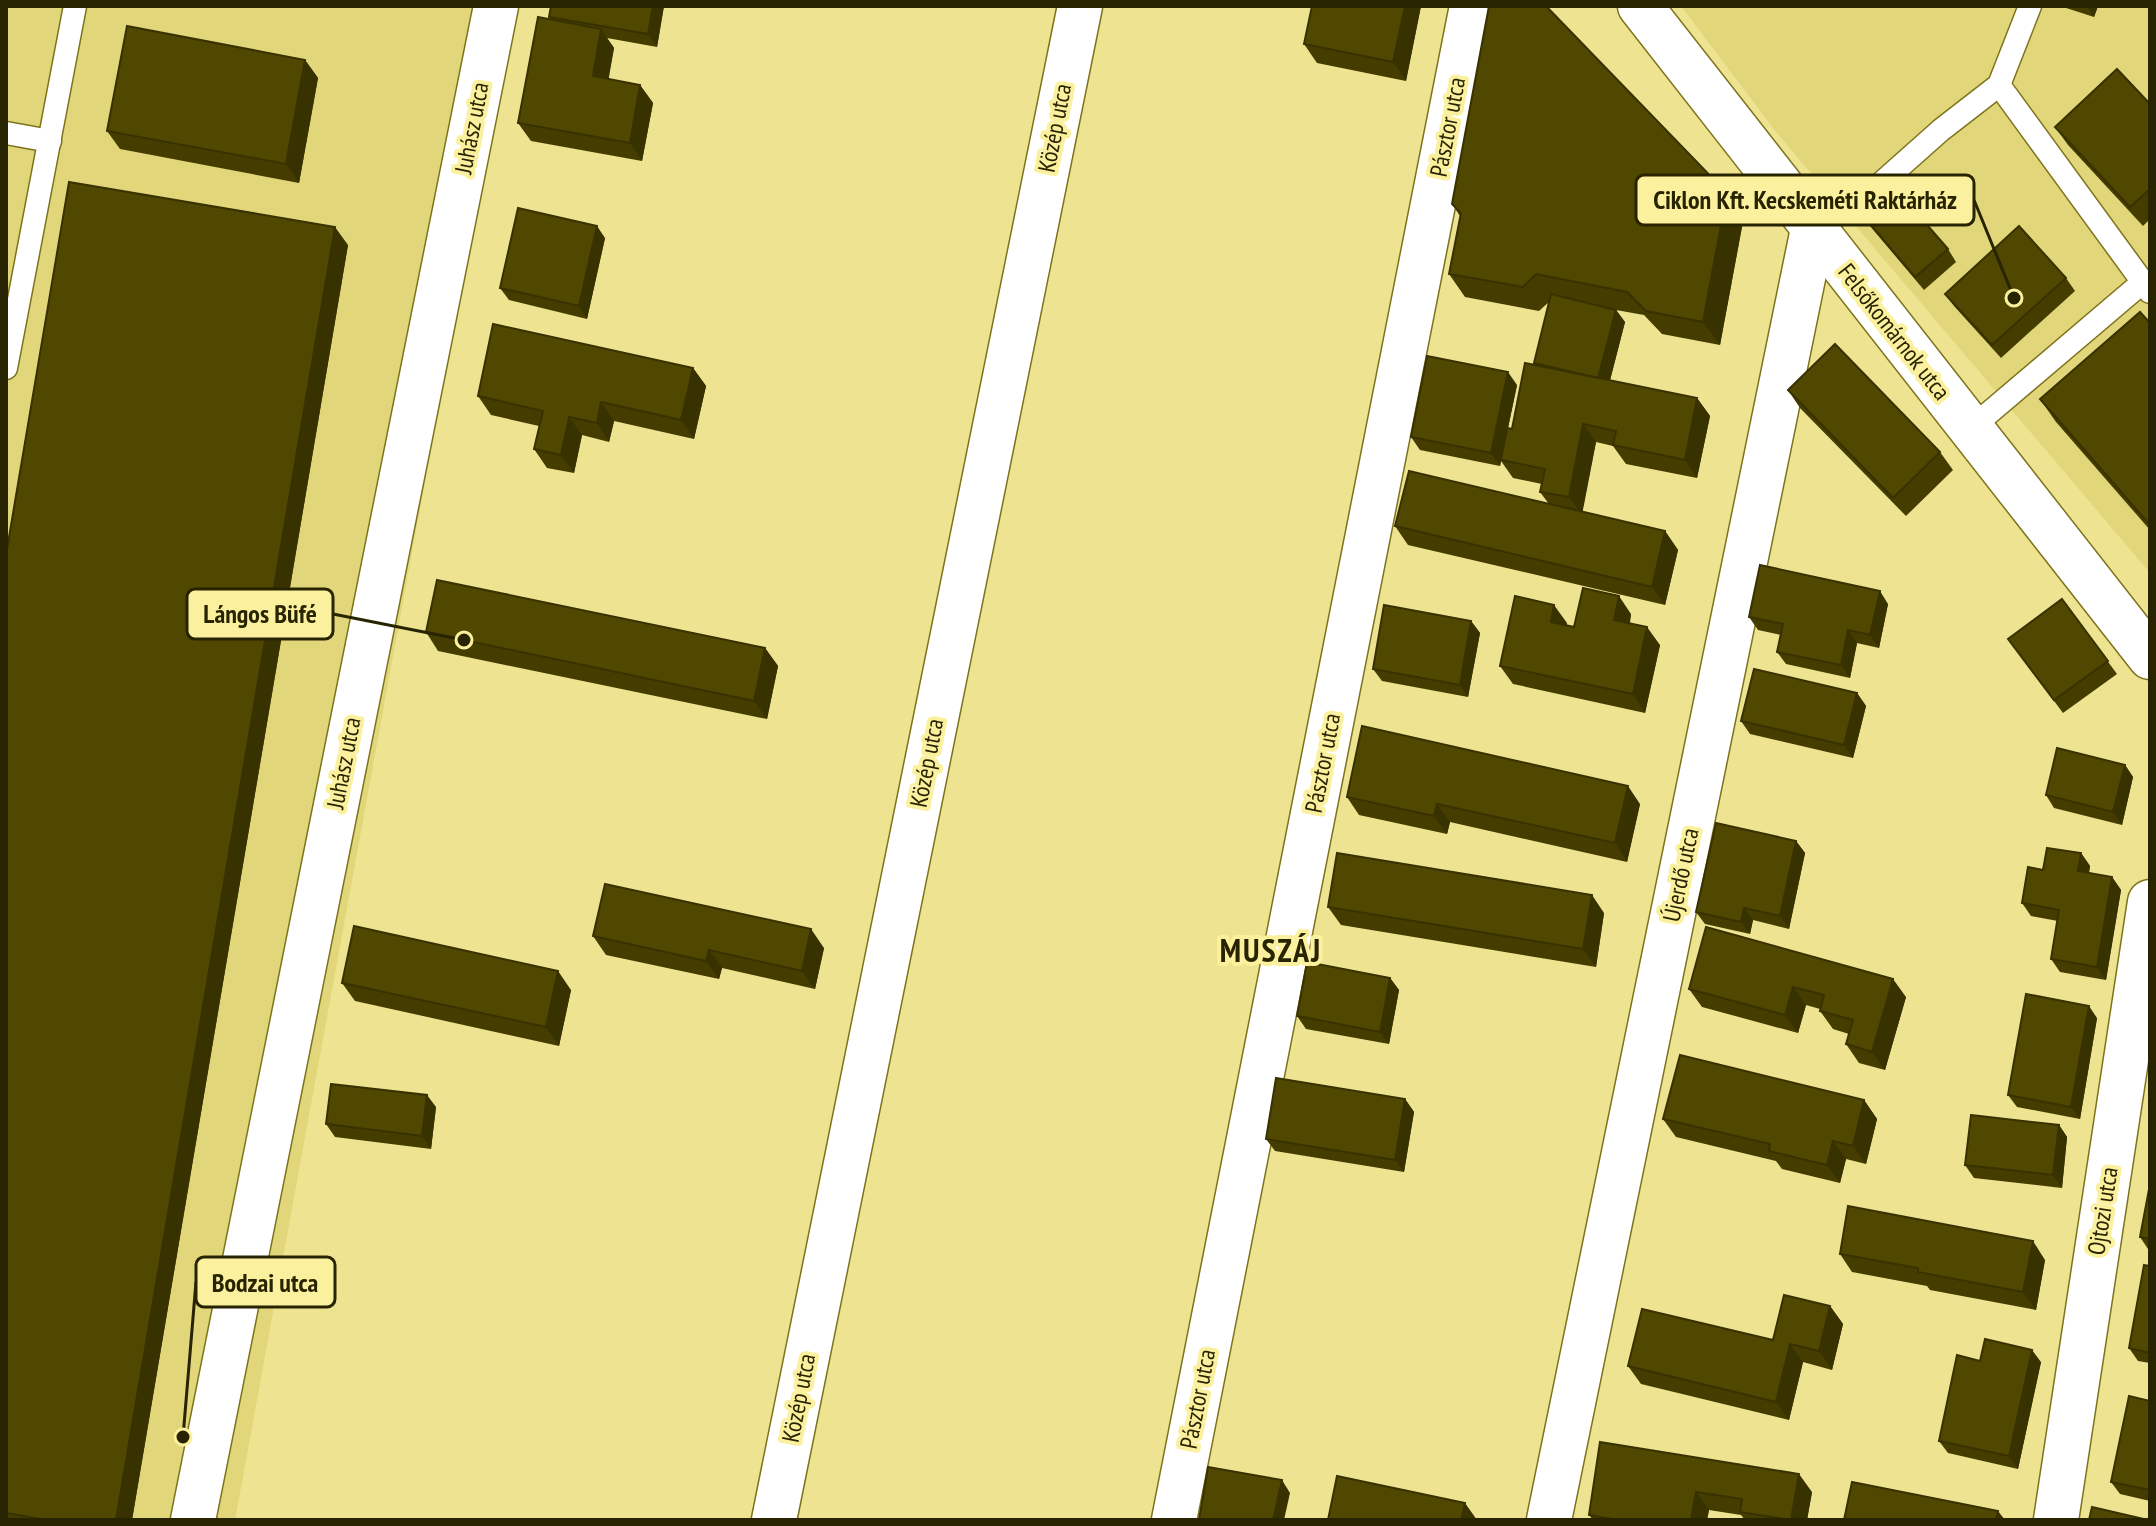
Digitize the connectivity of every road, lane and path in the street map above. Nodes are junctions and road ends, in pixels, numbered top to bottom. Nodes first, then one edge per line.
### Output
1 (75, 6) edge
2 (496, 6) edge
3 (1080, 6) edge
4 (1472, 6) edge
5 (1640, 6) edge
6 (2030, 6) edge
7 (1999, 85) junction
8 (6, 133) edge
9 (50, 141) junction
10 (1813, 229) junction
11 (2146, 287) edge
12 (6, 368) edge
13 (1970, 429) junction
14 (2150, 657) edge
15 (2150, 902) edge
16 (193, 1520) edge
17 (774, 1520) edge
18 (1174, 1520) edge
19 (1549, 1520) edge
20 (2056, 1520) edge

1 - 9 lane
2 - 16 street, Juhász utca
3 - 17 street, Közép utca
4 - 18 street, Pásztor utca
5 - 10 street, Felsőkomárnok utca
6 - 7 lane
7 - 10 lane
7 - 11 lane
8 - 9 lane
9 - 12 lane
10 - 13 street, Felsőkomárnok utca
10 - 19 street, Újerdő utca
11 - 13 lane
13 - 14 street, Felsőkomárnok utca
15 - 20 street, Ojtozi utca

